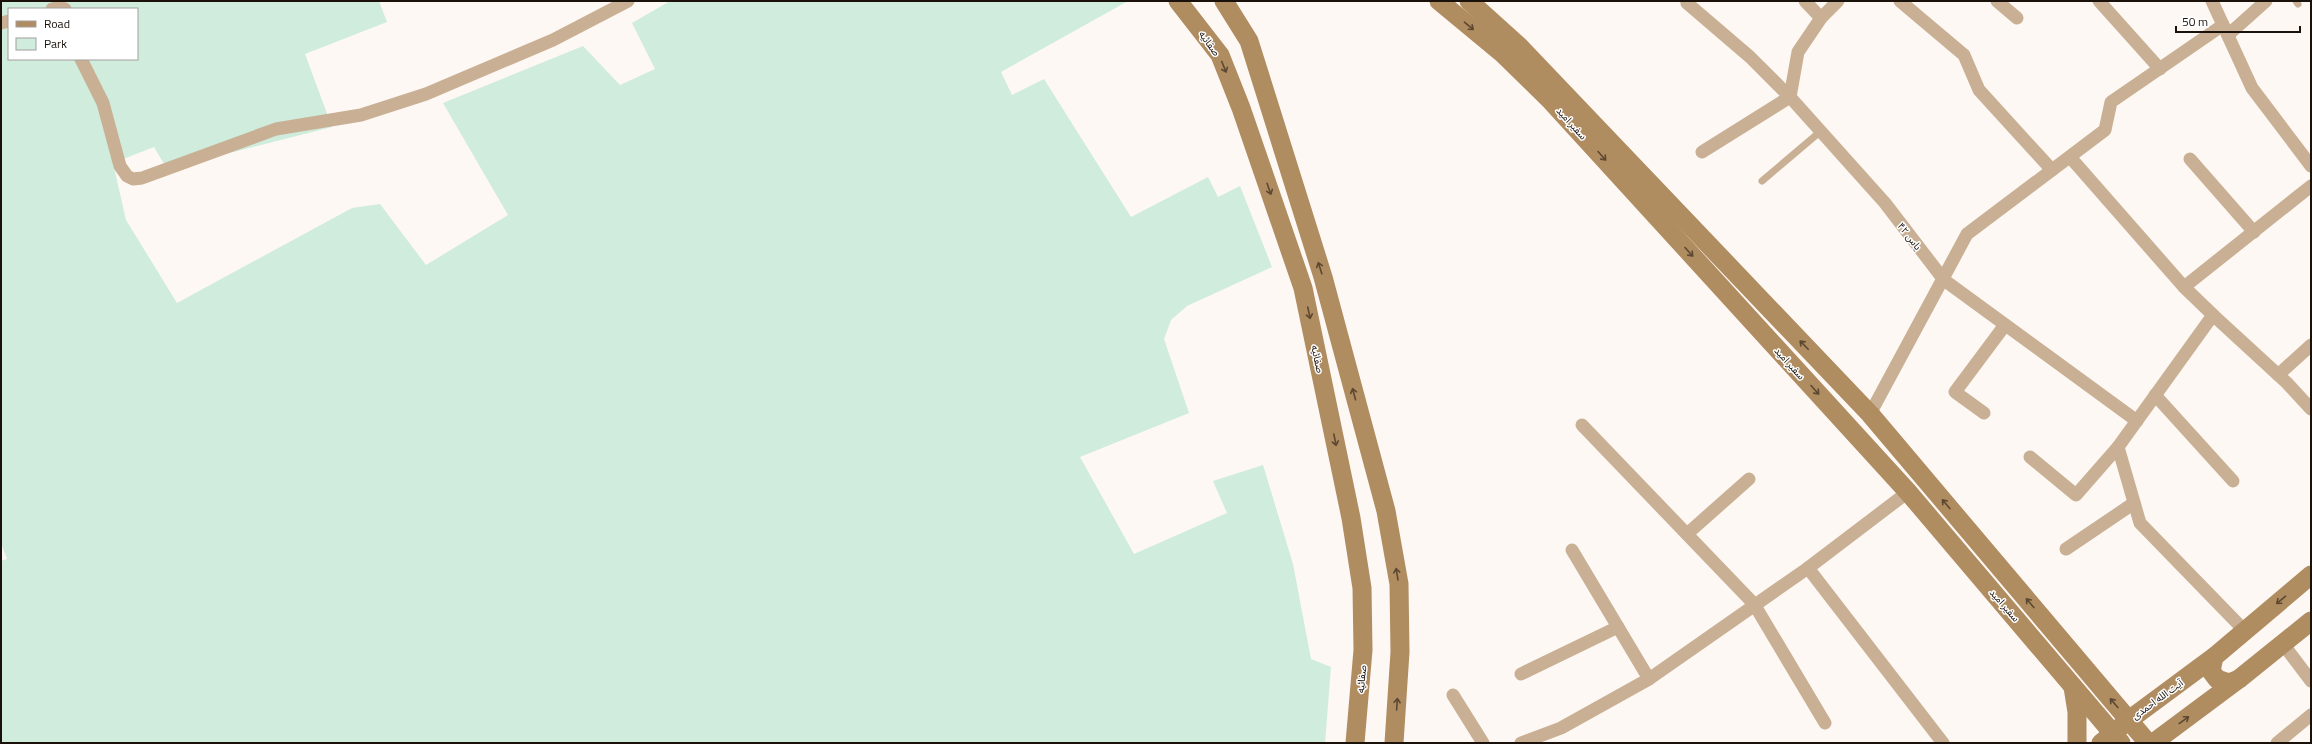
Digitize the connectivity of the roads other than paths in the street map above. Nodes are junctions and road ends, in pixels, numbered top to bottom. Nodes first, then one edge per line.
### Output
1 (628, 1) edge
2 (1178, 1) edge
3 (1224, 1) edge
4 (1439, 1) edge
5 (1470, 1) edge
6 (1688, 1) edge
7 (1805, 1) edge
8 (1838, 1) edge
9 (1900, 1) edge
10 (1997, 1) edge
11 (2099, 1) edge
12 (2212, 1) edge
13 (2266, 1) edge
14 (1821, 18) junction
15 (2017, 18) dead end
16 (2226, 30) junction
17 (82, 60) edge
18 (2160, 68) junction
19 (1790, 96) junction
20 (1821, 131) junction
21 (1702, 152) dead end
22 (2070, 157) junction
23 (2190, 159) dead end
24 (2311, 166) edge
25 (2052, 170) junction
26 (1762, 181) dead end
27 (2311, 186) edge
28 (2254, 232) junction
29 (1944, 280) junction
30 (2184, 287) junction
31 (2213, 315) junction
32 (2005, 325) junction
33 (2311, 345) edge
34 (2278, 375) junction
35 (2155, 395) junction
36 (2311, 409) edge
37 (1984, 413) dead end
38 (1870, 414) junction
39 (2137, 422) junction
40 (1582, 425) dead end
41 (2118, 447) junction
42 (2030, 457) dead end
43 (1749, 479) dead end
44 (2233, 481) dead end
45 (1908, 492) junction
46 (2134, 503) junction
47 (1687, 534) junction
48 (2066, 549) dead end
49 (1572, 550) dead end
50 (1808, 568) junction
51 (2311, 575) edge
52 (1754, 604) junction
53 (2311, 621) edge
54 (1618, 627) junction
55 (2245, 631) junction
56 (2283, 644) junction
57 (2214, 657) junction
58 (2080, 662) junction
59 (1521, 674) dead end
60 (1649, 679) junction
61 (2239, 679) junction
62 (2068, 680) junction
63 (2311, 681) edge
64 (1453, 695) dead end
65 (2311, 715) edge
66 (2129, 720) junction
67 (1825, 723) dead end
68 (2111, 740) edge
69 (1356, 743) edge
70 (1394, 743) edge
71 (1483, 743) edge
72 (1521, 743) edge
73 (1943, 743) edge
74 (2077, 743) edge
75 (2148, 743) edge
76 (2153, 743) edge
77 (2276, 743) edge

1 - 17 street
2 -> 69 street, صفائیه
70 -> 3 street
4 -> 45 street, سفیر امید
38 -> 5 street, سفیر امید
6 - 19 street, یاس ۴۲
7 - 14 street
8 - 14 street
9 - 25 street
10 - 15 street
11 - 18 street
12 - 16 street
13 - 16 street
14 - 19 street
16 - 18 street
16 - 24 street
18 - 22 street
19 - 20 street, یاس ۴۲
19 - 21 street
20 - 26 lane
20 - 29 street, یاس ۴۲
22 - 25 street
22 - 30 street
23 - 28 street
25 - 29 street
27 - 28 street
28 - 30 street
29 - 32 street, یاس ۴۲
29 - 38 street
30 - 31 street
31 - 34 street
31 - 35 street
32 - 37 street
32 - 39 street, یاس ۴۲
33 - 34 street
34 - 36 street
35 - 39 street
35 - 44 street
58 -> 38 street, سفیر امید
39 - 41 street
40 - 47 street
41 - 42 street
41 - 46 street
43 - 47 street
45 - 50 street
45 - 62 street, سفیر امید
46 - 48 street
46 - 55 street
47 - 52 street
49 - 54 street
50 - 52 street
50 - 73 street
51 -> 55 street, آیت الله احمدی
52 - 60 street
52 - 67 street
53 - 56 street
54 - 59 street
54 - 60 street
55 - 57 street, آیت الله احمدی
56 - 61 street
56 - 63 street
57 - 61 street
57 - 66 street, آیت الله احمدی
58 - 62 street
66 -> 58 street, سفیر امید
60 - 72 street
76 -> 61 street
62 - 68 street, سفیر امید
62 - 74 street
64 - 71 street
65 - 77 street
66 - 68 street, آیت الله احمدی
66 - 75 street, سفیر امید

